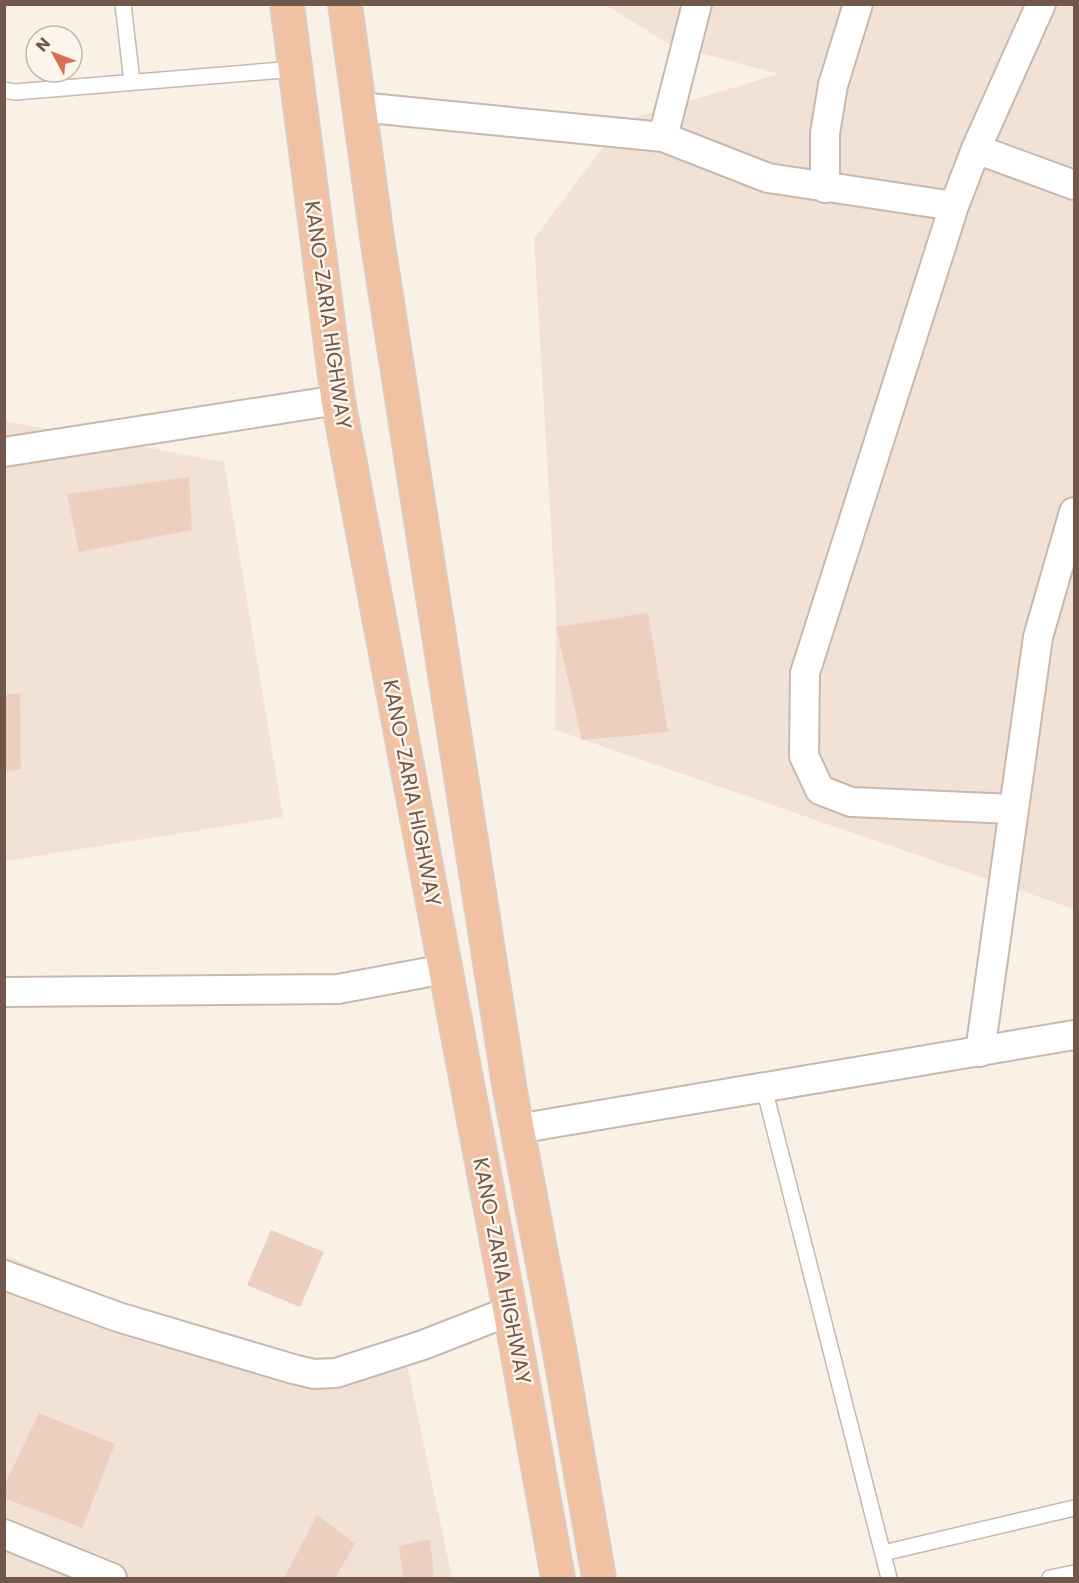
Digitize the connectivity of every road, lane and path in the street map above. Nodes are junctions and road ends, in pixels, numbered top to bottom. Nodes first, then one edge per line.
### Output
1 (123, 4) edge
2 (287, 4) edge
3 (345, 4) edge
4 (697, 4) edge
5 (858, 4) edge
6 (1041, 4) edge
7 (295, 69) junction
8 (132, 82) junction
9 (4, 90) edge
10 (359, 107) junction
11 (663, 137) junction
12 (976, 149) junction
13 (1074, 185) edge
14 (825, 188) junction
15 (954, 206) junction
16 (338, 400) junction
17 (4, 452) edge
18 (1074, 512) edge
19 (1014, 809) junction
20 (445, 969) junction
21 (4, 992) edge
22 (1074, 1035) edge
23 (980, 1052) junction
24 (764, 1089) junction
25 (517, 1128) junction
26 (4, 1275) edge
27 (510, 1311) junction
28 (1074, 1508) edge
29 (4, 1534) edge
30 (883, 1553) junction
31 (1074, 1573) edge
32 (112, 1578) edge
33 (558, 1578) edge
34 (599, 1578) edge
35 (889, 1578) edge
36 (1050, 1578) edge

1 - 8 lane
2 - 7 highway, KANO-ZARIA HIGHWAY
3 - 10 highway, KANO-ZARIA HIGHWAY
4 - 11 street
5 - 14 street
6 - 12 street
7 - 8 lane
7 - 16 highway, KANO-ZARIA HIGHWAY
8 - 9 lane
10 - 11 street
10 - 25 highway, KANO-ZARIA HIGHWAY
11 - 14 street
12 - 13 street
12 - 15 street
14 - 15 street
15 - 19 street
16 - 17 street
16 - 20 highway, KANO-ZARIA HIGHWAY
18 - 19 street
19 - 23 street
20 - 21 street
20 - 27 highway, KANO-ZARIA HIGHWAY
22 - 23 street
23 - 24 street
24 - 25 street
24 - 30 lane
25 - 34 highway, KANO-ZARIA HIGHWAY
26 - 27 street
27 - 33 highway, KANO-ZARIA HIGHWAY
28 - 30 lane
29 - 32 street
30 - 35 lane
31 - 36 lane

